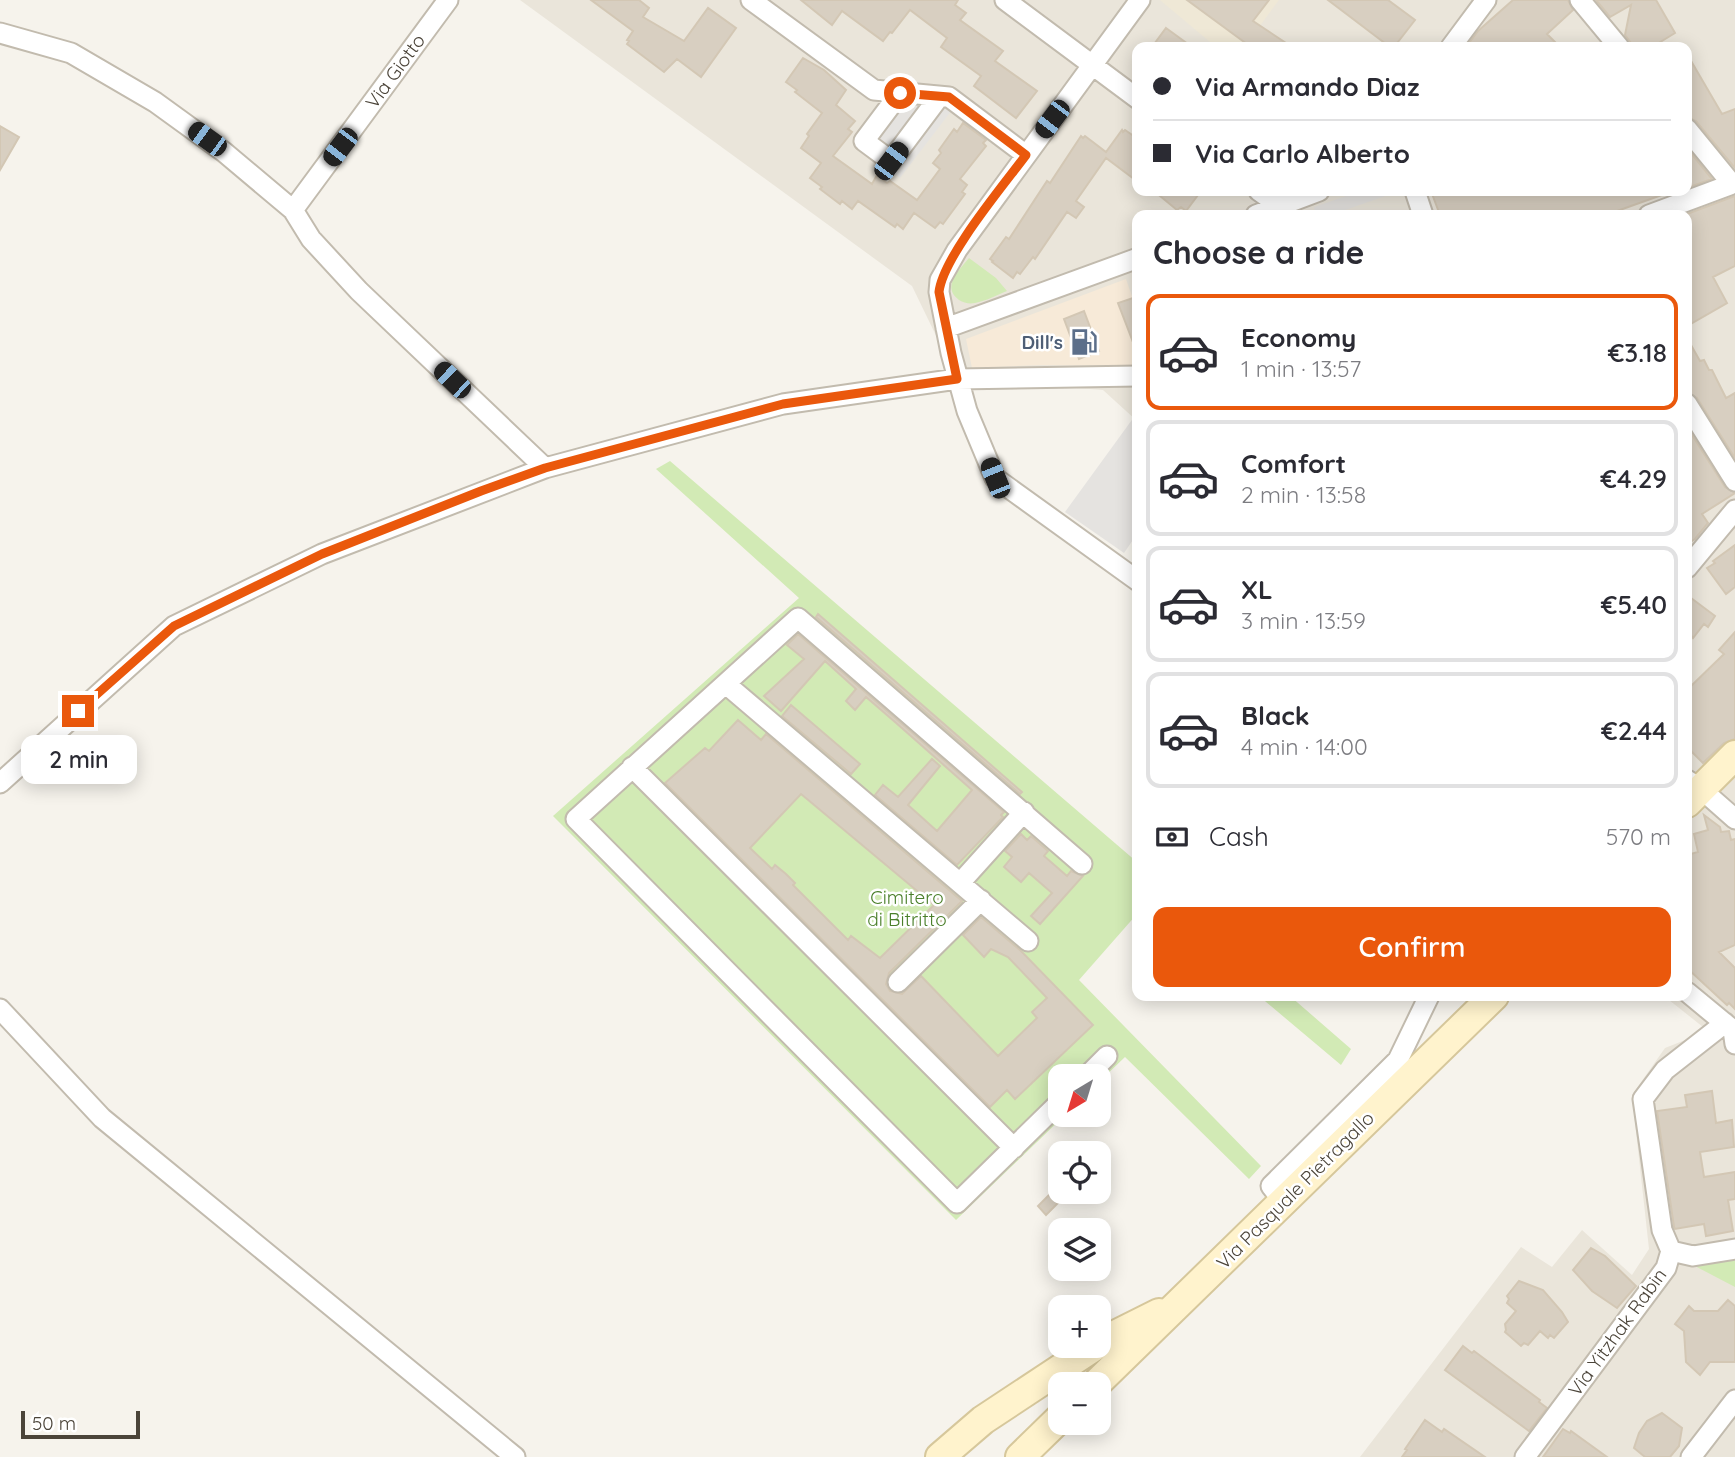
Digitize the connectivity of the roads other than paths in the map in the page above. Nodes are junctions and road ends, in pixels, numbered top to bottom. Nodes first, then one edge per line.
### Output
1 (448, 0) edge
2 (751, 0) edge
3 (1005, 0) edge
4 (1139, 0) edge
5 (1486, 0) edge
6 (1580, 0) edge
7 (0, 33) edge
8 (1455, 42) edge
9 (1615, 42) edge
10 (1092, 65) junction
11 (900, 93) junction
12 (1132, 95) edge
13 (939, 97) junction
14 (1692, 135) edge
15 (1026, 155) junction
16 (1734, 184) edge
17 (1265, 196) edge
18 (1310, 196) edge
19 (293, 210) junction
20 (1282, 210) edge
21 (1285, 210) edge
22 (1663, 210) edge
23 (1132, 260) edge
24 (946, 328) junction
25 (1132, 376) edge
26 (957, 379) junction
27 (1692, 412) edge
28 (545, 468) junction
29 (1735, 481) edge
30 (1735, 510) edge
31 (1692, 562) edge
32 (1132, 576) edge
33 (727, 685) junction
34 (1735, 755) edge
35 (632, 768) junction
36 (0, 783) edge
37 (1692, 791) edge
38 (1024, 812) junction
39 (1735, 819) edge
40 (1082, 864) dead end
41 (960, 883) junction
42 (981, 900) junction
43 (1028, 941) dead end
44 (898, 982) dead end
45 (1692, 995) edge
46 (1427, 1001) edge
47 (1488, 1001) edge
48 (0, 1009) edge
49 (1730, 1022) edge
50 (1735, 1044) edge
51 (1107, 1056) dead end
52 (1099, 1064) edge
53 (1405, 1067) junction
54 (1048, 1114) edge
55 (1014, 1149) junction
56 (1735, 1250) edge
57 (1671, 1251) junction
58 (1180, 1303) junction
59 (1111, 1337) edge
60 (1076, 1358) edge
61 (1108, 1372) edge
62 (1735, 1401) edge
63 (983, 1420) junction
64 (1048, 1430) edge
65 (514, 1457) edge
66 (940, 1457) edge
67 (977, 1457) edge
68 (1020, 1457) edge
69 (1525, 1457) edge
70 (1692, 1457) edge

1 - 19 street, Via Giotto
2 - 11 street
3 - 10 street
4 - 10 street
5 - 8 street
6 - 9 street
7 - 19 street
10 - 12 street
10 - 15 street
11 - 13 street
11 - 13 street
13 - 15 street
14 - 16 street
15 - 24 street
16 - 22 street
17 - 20 street
18 - 21 street
19 - 28 street
23 - 24 street
24 - 26 street
25 - 26 street
26 - 28 street
26 - 32 street
27 - 29 street
28 - 36 street
30 - 31 street
33 - 35 street
33 - 38 street
33 - 41 street
34 - 37 main road
35 - 55 street
35 - 55 street
37 - 39 street
38 - 40 street
38 - 41 street
41 - 42 street
42 - 43 street
42 - 44 street
45 - 49 street
46 - 53 street
47 - 53 main road, Via Pasquale Pietragallo
48 - 65 street
49 - 50 street
49 - 57 street, Via Yitzhak Rabin
51 - 52 street
53 - 58 main road, Via Pasquale Pietragallo
54 - 55 street
56 - 57 street
57 - 69 street, Via Yitzhak Rabin
58 - 59 main road
58 - 61 main road, Via Pasquale Pietragallo
60 - 63 main road
62 - 70 street
63 - 66 main road
63 - 67 main road
64 - 68 main road

